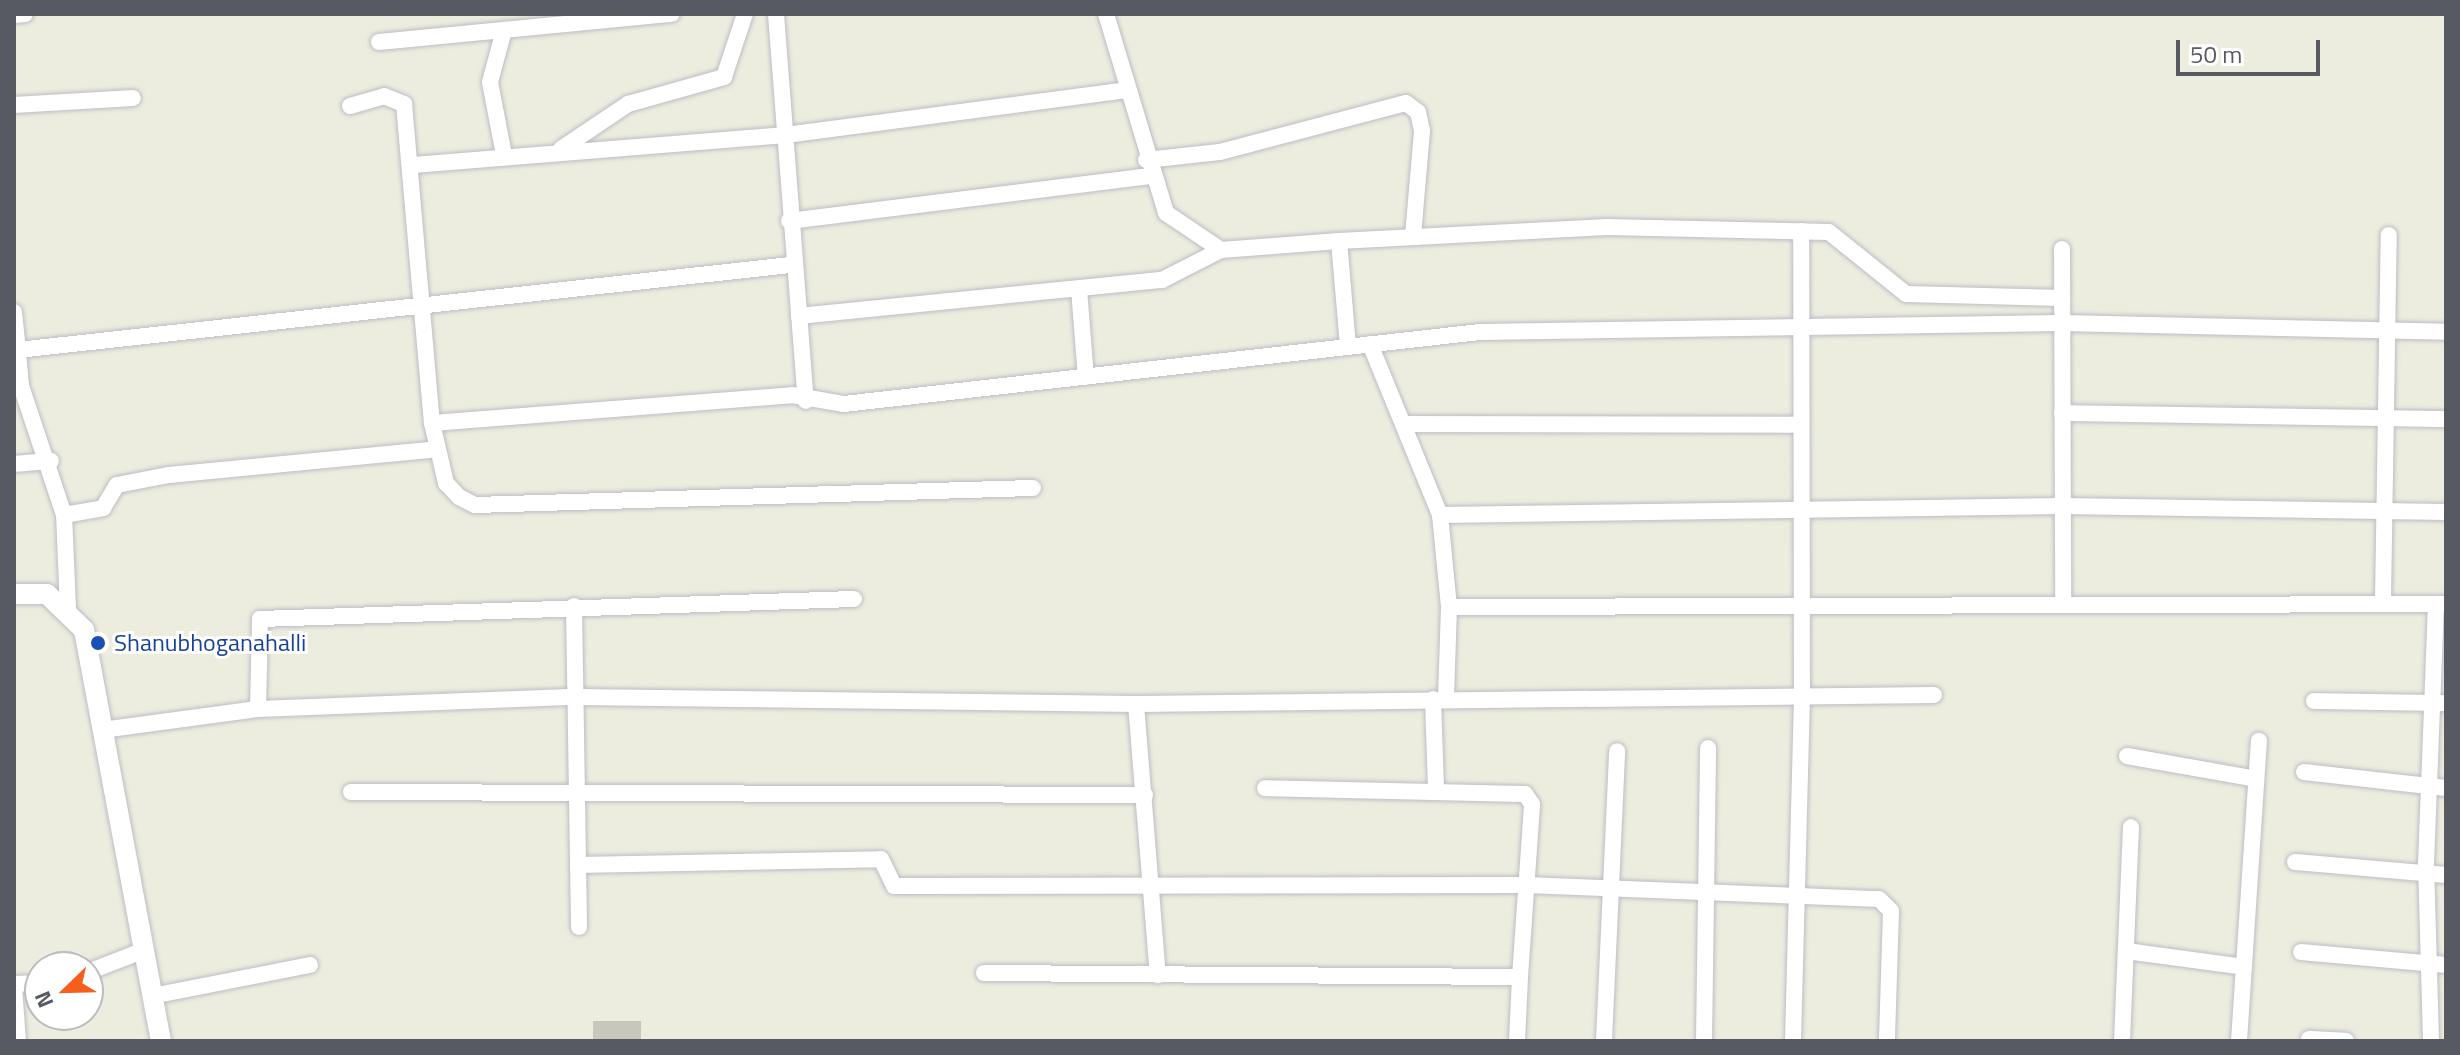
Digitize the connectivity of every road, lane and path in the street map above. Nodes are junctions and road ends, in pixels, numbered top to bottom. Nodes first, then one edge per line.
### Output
1 (25, 14) edge
2 (672, 14) edge
3 (745, 14) edge
4 (776, 14) edge
5 (1106, 14) edge
6 (14, 15) edge
7 (504, 30) junction
8 (379, 42) dead end
9 (1126, 90) junction
10 (133, 98) dead end
11 (14, 105) edge
12 (350, 106) dead end
13 (786, 135) junction
14 (561, 149) junction
15 (504, 155) junction
16 (413, 165) junction
17 (1148, 168) junction
18 (789, 221) junction
19 (1801, 231) junction
20 (2389, 235) dead end
21 (1413, 237) junction
22 (1339, 241) junction
23 (2062, 249) dead end
24 (1221, 250) junction
25 (791, 265) junction
26 (1079, 289) junction
27 (2062, 298) junction
28 (419, 306) junction
29 (14, 312) edge
30 (799, 316) junction
31 (2062, 323) junction
32 (1798, 326) junction
33 (2386, 330) junction
34 (2446, 332) edge
35 (1370, 344) junction
36 (1348, 347) junction
37 (18, 350) junction
38 (1086, 377) junction
39 (806, 401) junction
40 (2062, 413) junction
41 (2387, 416) junction
42 (2446, 419) edge
43 (432, 423) junction
44 (1403, 424) junction
45 (1799, 425) junction
46 (437, 449) junction
47 (51, 461) junction
48 (14, 464) edge
49 (1033, 488) dead end
50 (2063, 506) junction
51 (2385, 509) junction
52 (1799, 510) junction
53 (2446, 512) edge
54 (64, 515) junction
55 (1440, 515) junction
56 (14, 594) edge
57 (854, 599) dead end
58 (2383, 600) junction
59 (2063, 601) junction
60 (1802, 603) junction
61 (2441, 604) edge
62 (574, 606) junction
63 (1449, 607) junction
64 (68, 609) junction
65 (1802, 695) junction
66 (1934, 695) dead end
67 (576, 697) junction
68 (1439, 699) junction
69 (2314, 701) dead end
70 (2441, 703) edge
71 (1136, 704) junction
72 (258, 709) junction
73 (102, 730) junction
74 (2259, 741) dead end
75 (1708, 748) dead end
76 (1617, 751) dead end
77 (2127, 756) dead end
78 (2304, 772) dead end
79 (2256, 779) junction
80 (2428, 787) junction
81 (1265, 788) dead end
82 (2446, 788) edge
83 (579, 789) junction
84 (1436, 789) junction
85 (351, 792) dead end
86 (1145, 795) junction
87 (2131, 827) dead end
88 (2295, 862) dead end
89 (578, 865) junction
90 (2427, 874) junction
91 (2446, 875) edge
92 (1155, 884) junction
93 (1527, 885) junction
94 (1612, 887) junction
95 (1705, 891) junction
96 (1798, 895) junction
97 (579, 927) dead end
98 (142, 951) junction
99 (2126, 951) junction
100 (2301, 952) dead end
101 (2439, 964) edge
102 (310, 965) dead end
103 (104, 966) edge
104 (2244, 967) junction
105 (984, 973) dead end
106 (1158, 975) junction
107 (1520, 977) junction
108 (14, 985) edge
109 (152, 996) junction
110 (2309, 1039) dead end
111 (18, 1041) edge
112 (161, 1041) edge
113 (1517, 1041) edge
114 (1604, 1041) edge
115 (1704, 1041) edge
116 (1793, 1041) edge
117 (1887, 1041) edge
118 (2122, 1041) edge
119 (2239, 1041) edge
120 (2346, 1041) edge
121 (2431, 1041) edge

1 - 6 street
2 - 7 street
3 - 14 street
4 - 13 street
5 - 9 street
7 - 8 street
7 - 15 street
9 - 13 street
9 - 17 street
10 - 11 street
12 - 16 street
13 - 14 street
13 - 18 street
14 - 15 street
15 - 16 street
16 - 28 street
17 - 18 street
17 - 21 street
17 - 24 street
18 - 25 street
19 - 21 street
19 - 27 street
19 - 32 street
20 - 33 street
21 - 22 street
22 - 24 street
22 - 36 street
23 - 27 street
24 - 26 street
25 - 28 street
25 - 30 street
26 - 30 street
26 - 38 street
27 - 31 street
28 - 37 street
28 - 43 street
29 - 37 street
30 - 39 street
31 - 32 street
31 - 33 street
31 - 40 street
32 - 35 street
32 - 45 street
33 - 34 street
33 - 41 street
35 - 36 street
35 - 44 street
36 - 38 street
37 - 47 street
38 - 39 street
39 - 43 street
40 - 41 street
40 - 50 street
41 - 42 street
41 - 51 street
43 - 46 street
44 - 45 street
44 - 55 street
45 - 52 street
46 - 49 street
46 - 54 street
47 - 48 street
47 - 54 street
50 - 51 street
50 - 52 street
50 - 59 street
51 - 53 street
51 - 58 street
52 - 55 street
52 - 60 street
54 - 64 street
55 - 63 street
56 - 64 street
57 - 62 street
58 - 59 street
58 - 61 street
59 - 60 street
60 - 63 street
60 - 65 street
61 - 70 street
62 - 67 street
62 - 72 street
63 - 68 street
64 - 73 street
65 - 66 street
65 - 68 street
65 - 96 street
67 - 71 street
67 - 72 street
67 - 83 street
68 - 71 street
68 - 84 street
69 - 70 street
70 - 80 street
71 - 86 street
72 - 73 street
73 - 98 street
74 - 79 street
75 - 95 street
76 - 94 street
77 - 79 street
78 - 80 street
79 - 104 street
80 - 82 street
80 - 90 street
81 - 84 street
83 - 85 street
83 - 86 street
83 - 89 street
84 - 93 street
86 - 92 street
87 - 99 street
88 - 90 street
89 - 92 street
89 - 97 street
90 - 91 street
90 - 101 street
92 - 93 street
92 - 106 street
93 - 94 street
93 - 107 street
94 - 95 street
94 - 114 street
95 - 96 street
95 - 115 street
96 - 116 street
96 - 117 street
98 - 103 street
98 - 109 street
99 - 104 street
99 - 118 street
100 - 101 street
101 - 121 street
102 - 109 street
104 - 119 street
105 - 106 street
106 - 107 street
107 - 113 street
108 - 111 street
109 - 112 street
110 - 120 street

